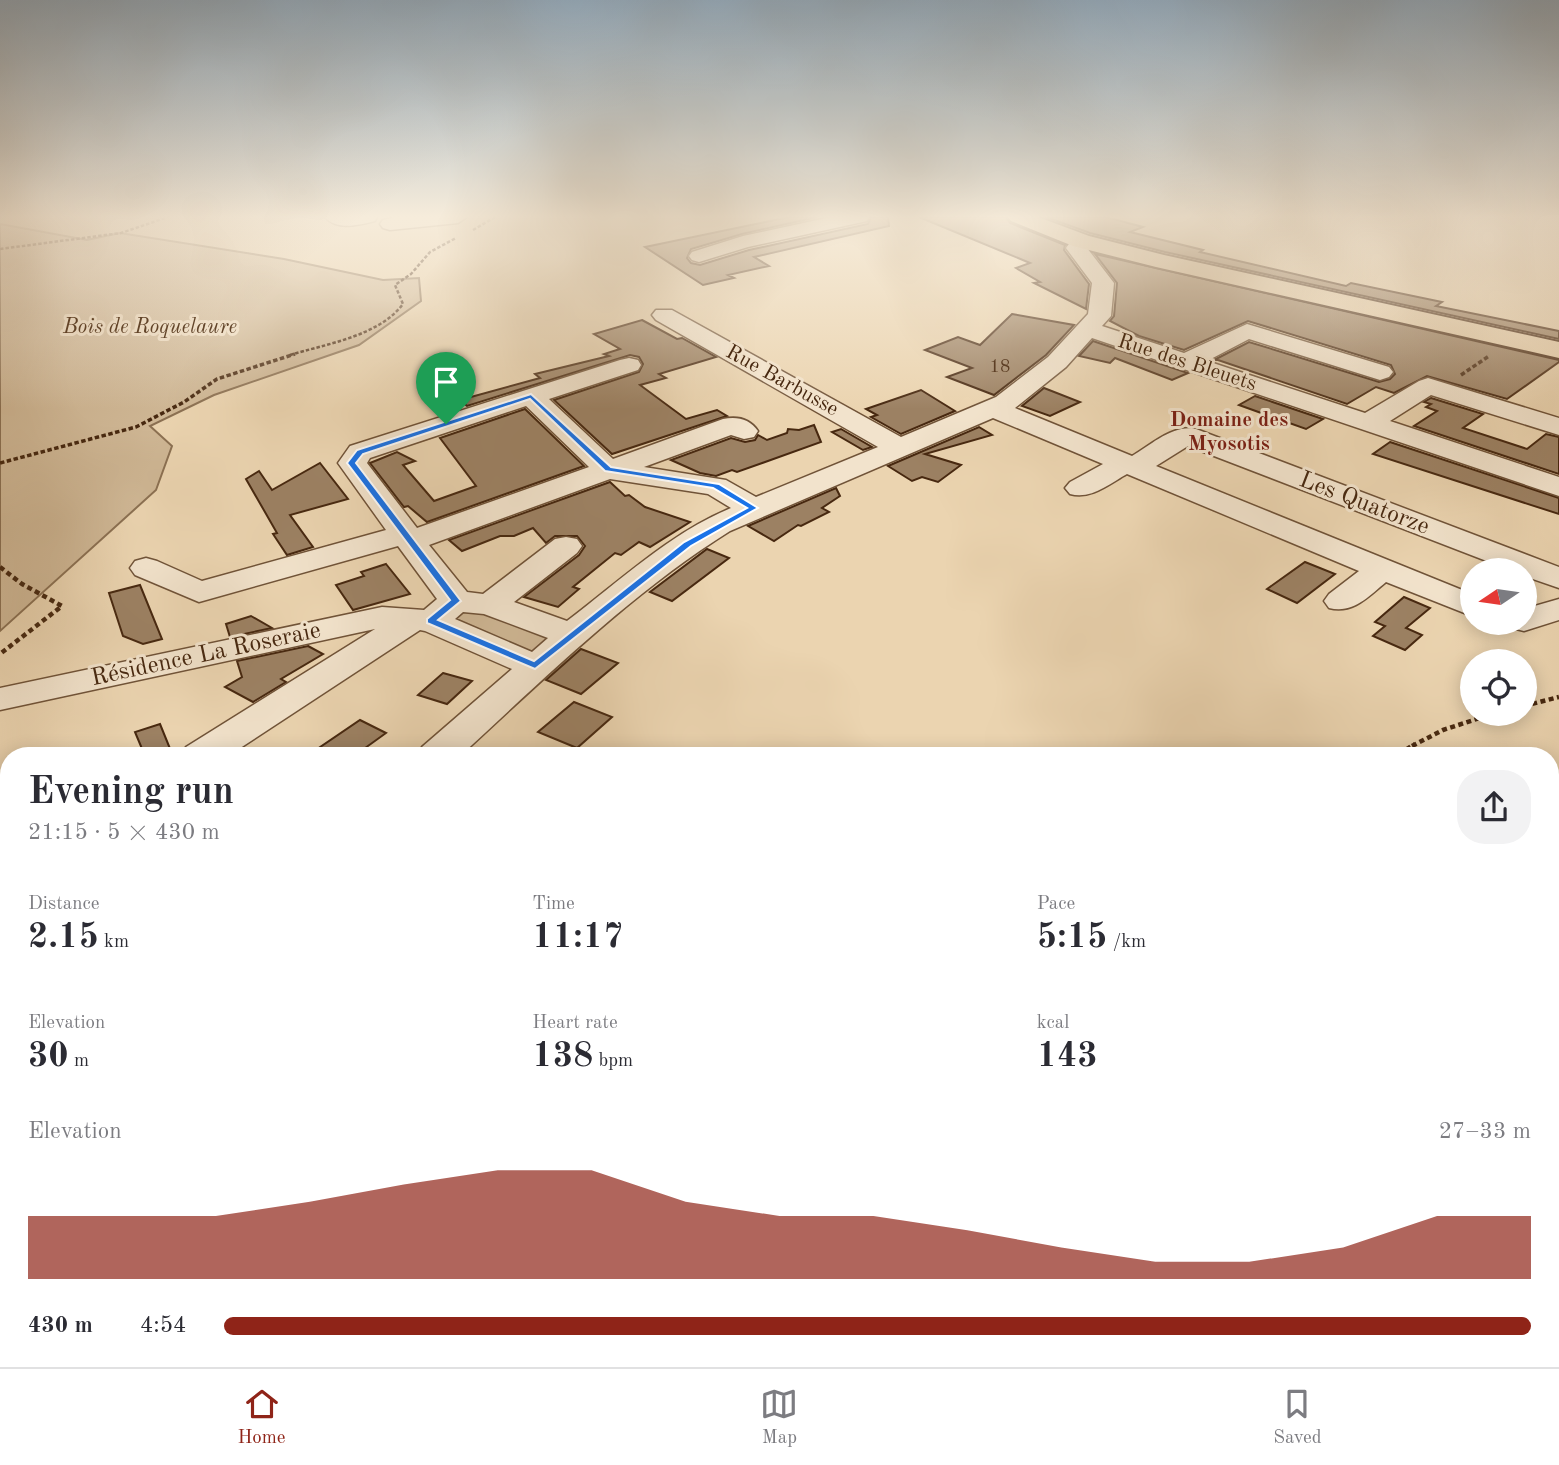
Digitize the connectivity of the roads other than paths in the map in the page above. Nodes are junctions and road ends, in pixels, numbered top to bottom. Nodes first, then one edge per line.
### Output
1 (1100, 281) edge
2 (1242, 281) edge
3 (664, 315) dead end
4 (1087, 329) junction
5 (1559, 350) edge
6 (1185, 362) junction
7 (629, 365) dead end
8 (1380, 372) dead end
9 (531, 396) junction
10 (994, 410) junction
11 (1368, 423) junction
12 (1559, 427) edge
13 (744, 431) dead end
14 (901, 448) junction
15 (1129, 465) junction
16 (608, 470) junction
17 (1559, 487) edge
18 (1080, 488) dead end
19 (753, 508) junction
20 (407, 537) junction
21 (566, 547) dead end
22 (146, 568) dead end
23 (1382, 569) junction
24 (1559, 578) edge
25 (1341, 601) dead end
26 (1460, 601) edge
27 (490, 605) junction
28 (1559, 609) edge
29 (433, 614) junction
30 (1537, 617) edge
31 (572, 635) junction
32 (535, 666) junction
33 (0, 699) edge
34 (215, 747) edge
35 (446, 747) edge

1 - 4 street
2 - 5 main road
3 - 14 street, Rue Barbusse
4 - 6 street, Rue des Bleuets
4 - 10 street
6 - 8 street
6 - 11 street, Rue des Bleuets
7 - 9 street, Résidence La Roseraie
9 - 16 street
9 - 20 street, Résidence La Roseraie
10 - 14 street
10 - 15 street
11 - 12 street
11 - 17 street, Rue des Bleuets
13 - 16 street
14 - 19 street
15 - 18 street, Les Quatorze
15 - 23 street
15 - 24 street, Les Quatorze
16 - 19 street
16 - 20 street
19 - 31 street
20 - 22 street
20 - 29 street, Résidence La Roseraie
21 - 27 street
23 - 25 street
23 - 26 street
27 - 29 street, Résidence La Roseraie
27 - 31 street, Résidence La Roseraie
28 - 30 street
29 - 32 street, Résidence La Roseraie
29 - 33 street, Résidence La Roseraie
29 - 34 street, Résidence La Roseraie
31 - 32 street
32 - 35 street

